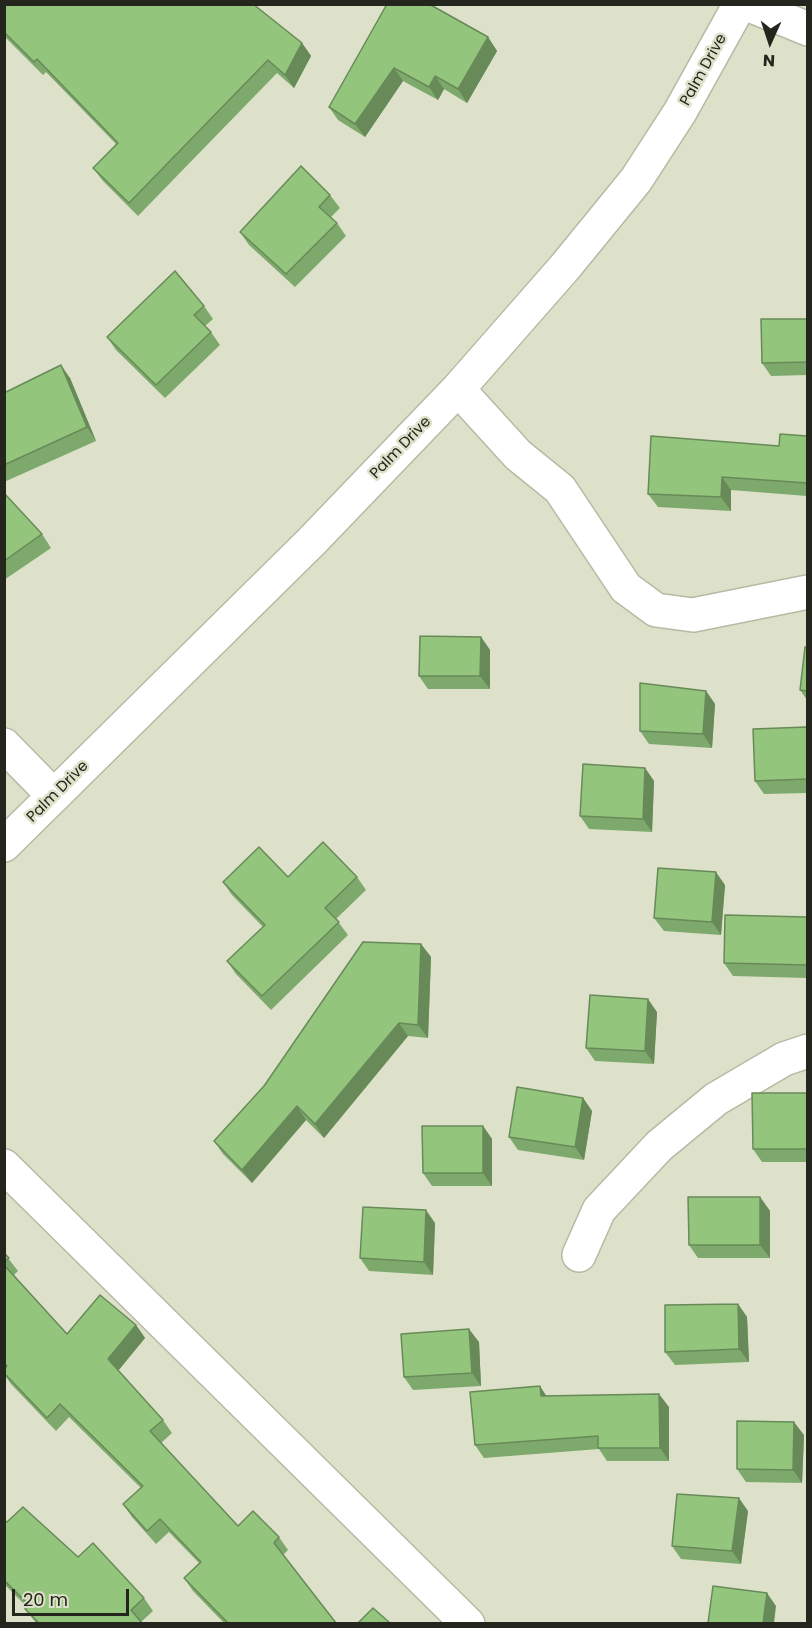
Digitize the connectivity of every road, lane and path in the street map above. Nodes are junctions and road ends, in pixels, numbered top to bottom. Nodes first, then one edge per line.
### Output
1 (740, 4) edge
2 (747, 4) edge
3 (807, 29) edge
4 (459, 388) junction
5 (807, 592) edge
6 (4, 745) edge
7 (54, 796) junction
8 (4, 845) edge
9 (807, 1051) edge
10 (4, 1166) edge
11 (579, 1255) dead end
12 (468, 1623) edge

1 - 4 street, Palm Drive
2 - 3 street
4 - 5 street
4 - 7 street, Palm Drive
6 - 7 street
7 - 8 street, Palm Drive
9 - 11 street
10 - 12 street

